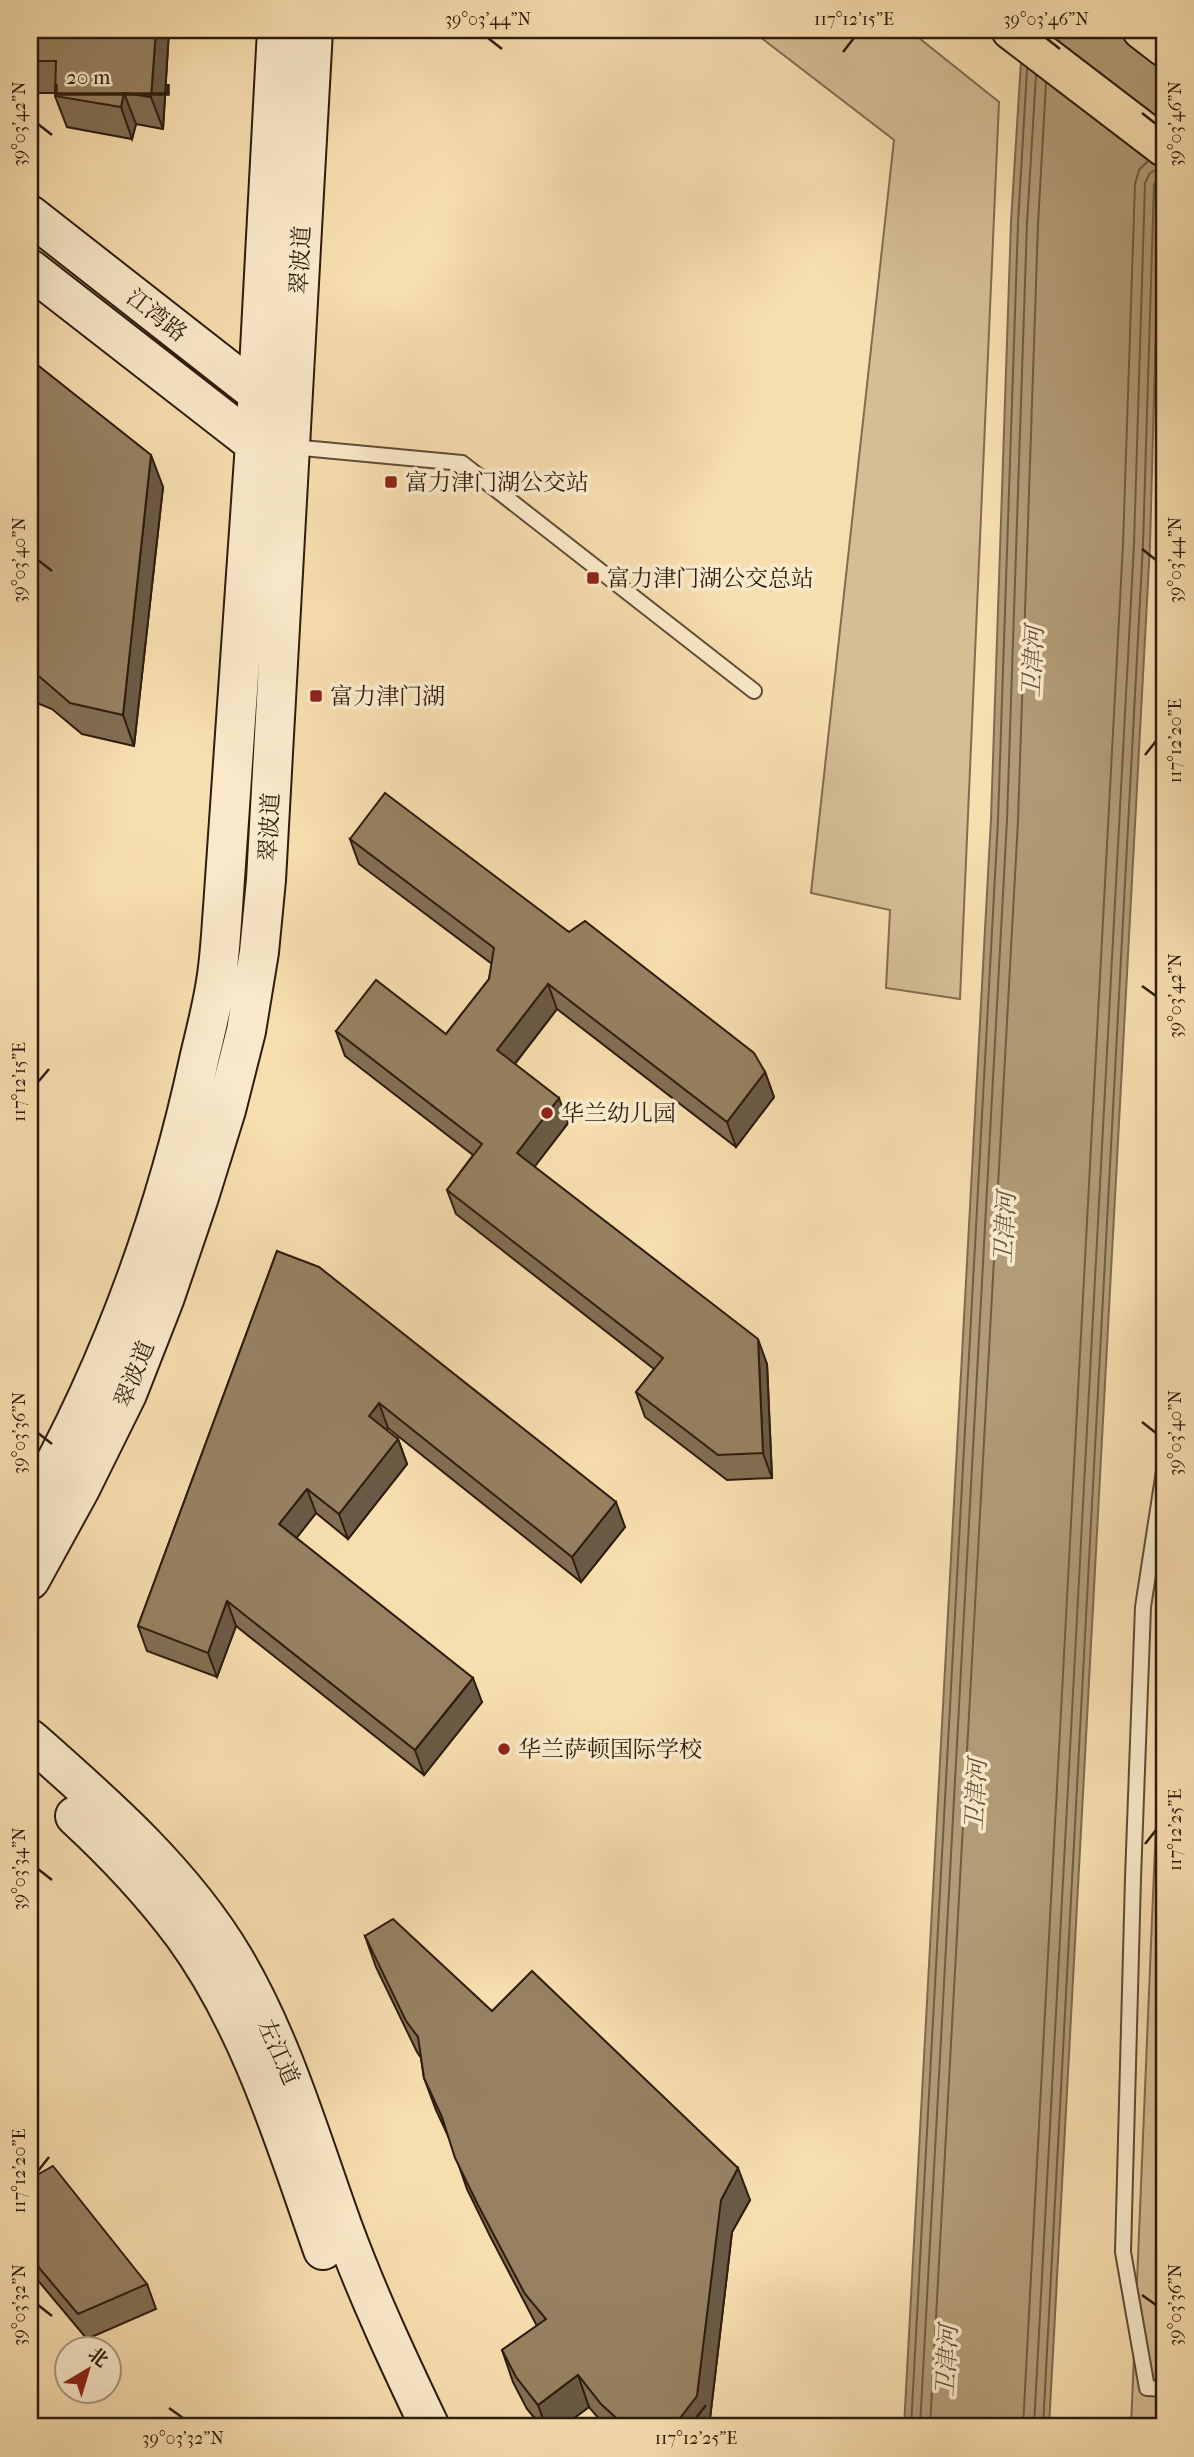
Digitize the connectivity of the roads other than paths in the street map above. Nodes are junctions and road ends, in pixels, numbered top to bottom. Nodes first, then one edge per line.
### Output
1 (277, 30) edge
2 (313, 30) edge
3 (1011, 30) edge
4 (1143, 30) edge
5 (1164, 47) edge
6 (1164, 147) edge
7 (30, 215) edge
8 (30, 269) edge
9 (274, 393) junction
10 (273, 446) junction
11 (754, 691) dead end
12 (1164, 1471) edge
13 (30, 1509) edge
14 (30, 1580) edge
15 (30, 1739) edge
16 (30, 1774) edge
17 (1164, 2389) edge
18 (408, 2427) edge
19 (430, 2427) edge

1 - 9 street, 翠波道
2 - 9 street, 翠波道
3 - 6 main road
4 - 5 main road
7 - 9 street, 江湾路
8 - 10 street, 江湾路
9 - 10 street, 翠波道
10 - 11 lane
10 - 13 street, 翠波道
10 - 14 street, 翠波道
12 - 17 lane
15 - 19 street, 左江道
16 - 18 street, 左江道

